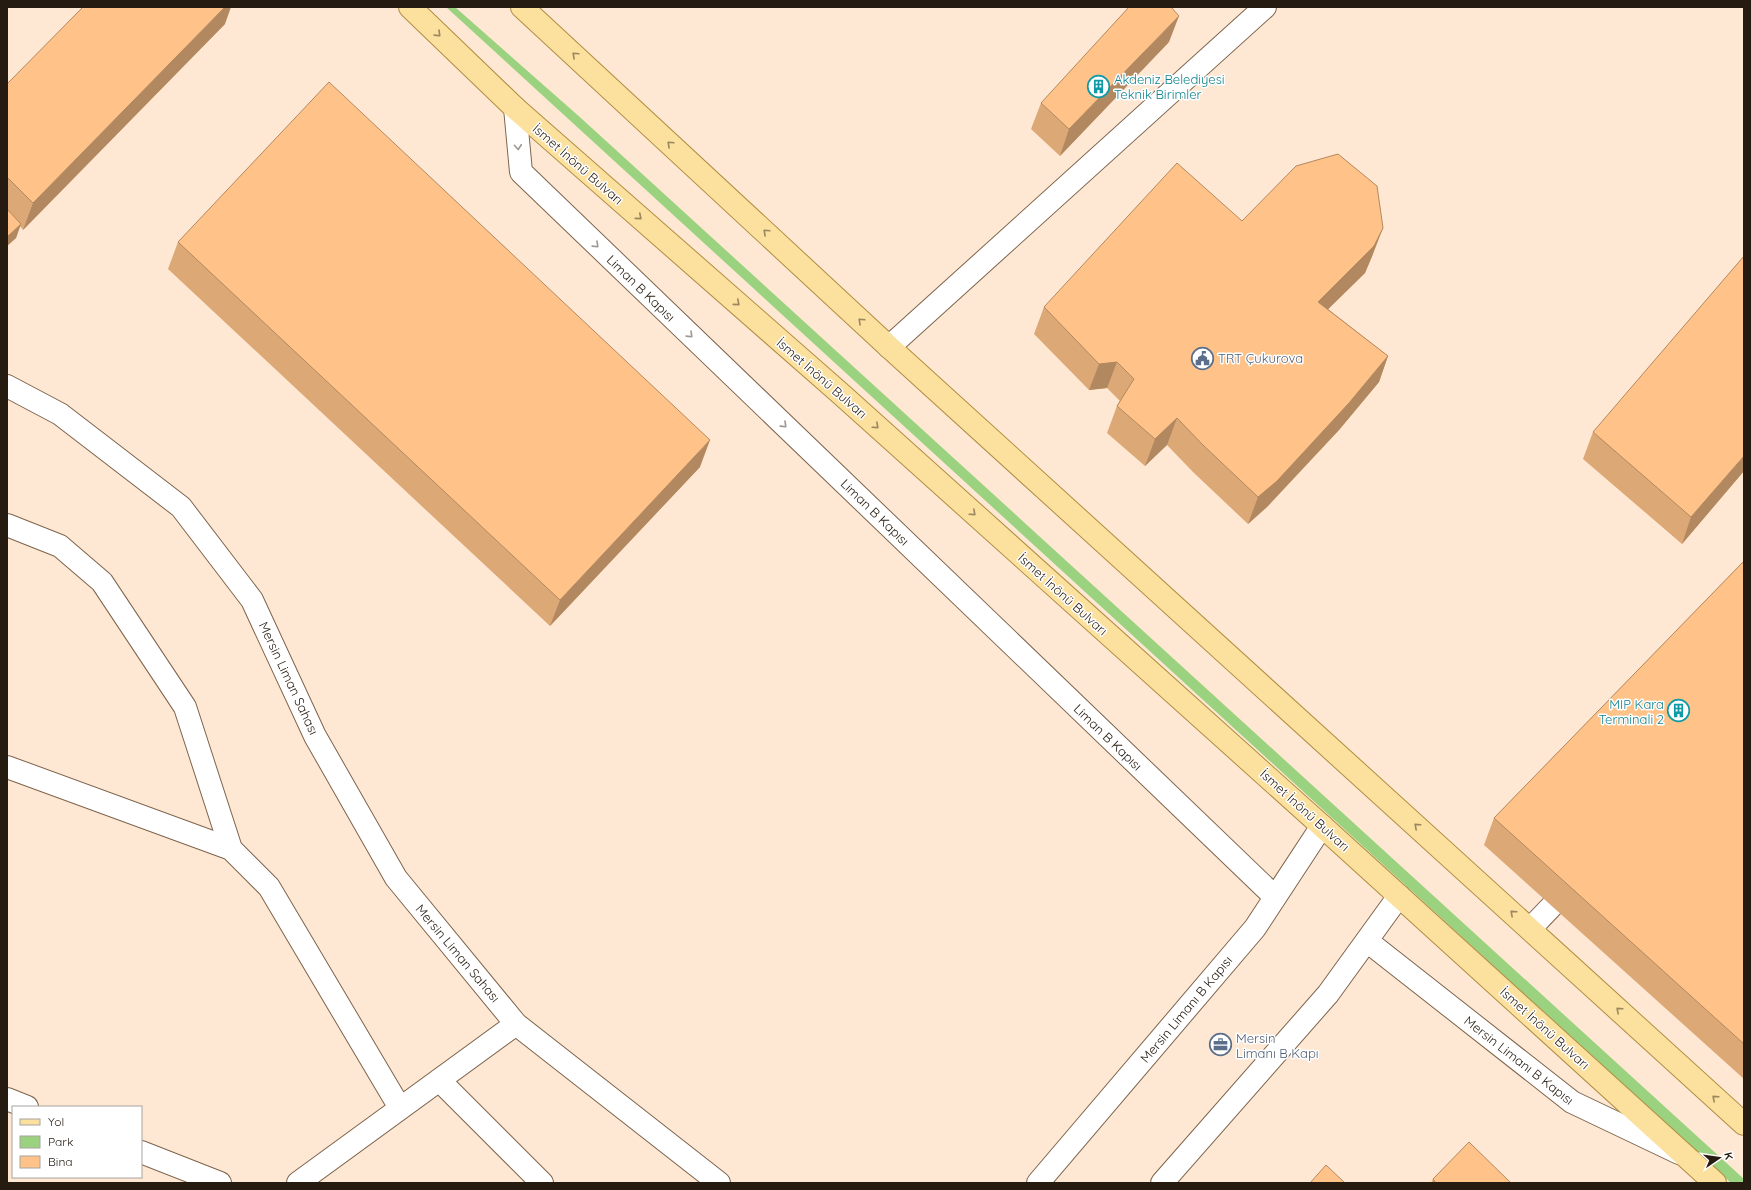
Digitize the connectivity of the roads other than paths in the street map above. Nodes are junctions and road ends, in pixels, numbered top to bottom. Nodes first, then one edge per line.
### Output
1 (410, 7) edge
2 (522, 7) edge
3 (1265, 7) edge
4 (515, 108) junction
5 (889, 347) junction
6 (7, 386) edge
7 (7, 526) edge
8 (7, 767) edge
9 (1322, 826) junction
10 (231, 849) junction
11 (1585, 871) edge
12 (1399, 896) junction
13 (1275, 897) junction
14 (1530, 929) junction
15 (1367, 941) junction
16 (516, 1024) junction
17 (439, 1080) junction
18 (7, 1099) edge
19 (24, 1106) edge
20 (400, 1108) junction
21 (1744, 1124) edge
22 (142, 1152) edge
23 (1685, 1156) junction
24 (220, 1183) edge
25 (298, 1183) edge
26 (542, 1183) edge
27 (719, 1183) edge
28 (1038, 1183) edge
29 (1162, 1183) edge
30 (1714, 1183) edge

1 -> 4 main road, İsmet İnönü Bulvarı
5 -> 2 main road
3 - 5 street
4 -> 9 main road, İsmet İnönü Bulvarı
4 -> 13 street, Liman B Kapısı
14 -> 5 main road
6 - 16 street, Mersin Liman Sahası
7 - 10 street
8 - 10 street
9 - 12 main road, İsmet İnönü Bulvarı
9 - 13 street, Mersin Limanı B Kapısı
10 - 20 street
11 - 14 street
12 - 15 street
12 - 23 main road, İsmet İnönü Bulvarı
13 - 28 street, Mersin Limanı B Kapısı
21 -> 14 main road
15 - 23 street, Mersin Limanı B Kapısı
15 - 29 street
16 - 17 street
16 - 27 street, Mersin Liman Sahası
17 - 20 street
17 - 26 street
18 - 19 street
20 - 25 street
22 - 24 street
23 - 30 main road, İsmet İnönü Bulvarı

